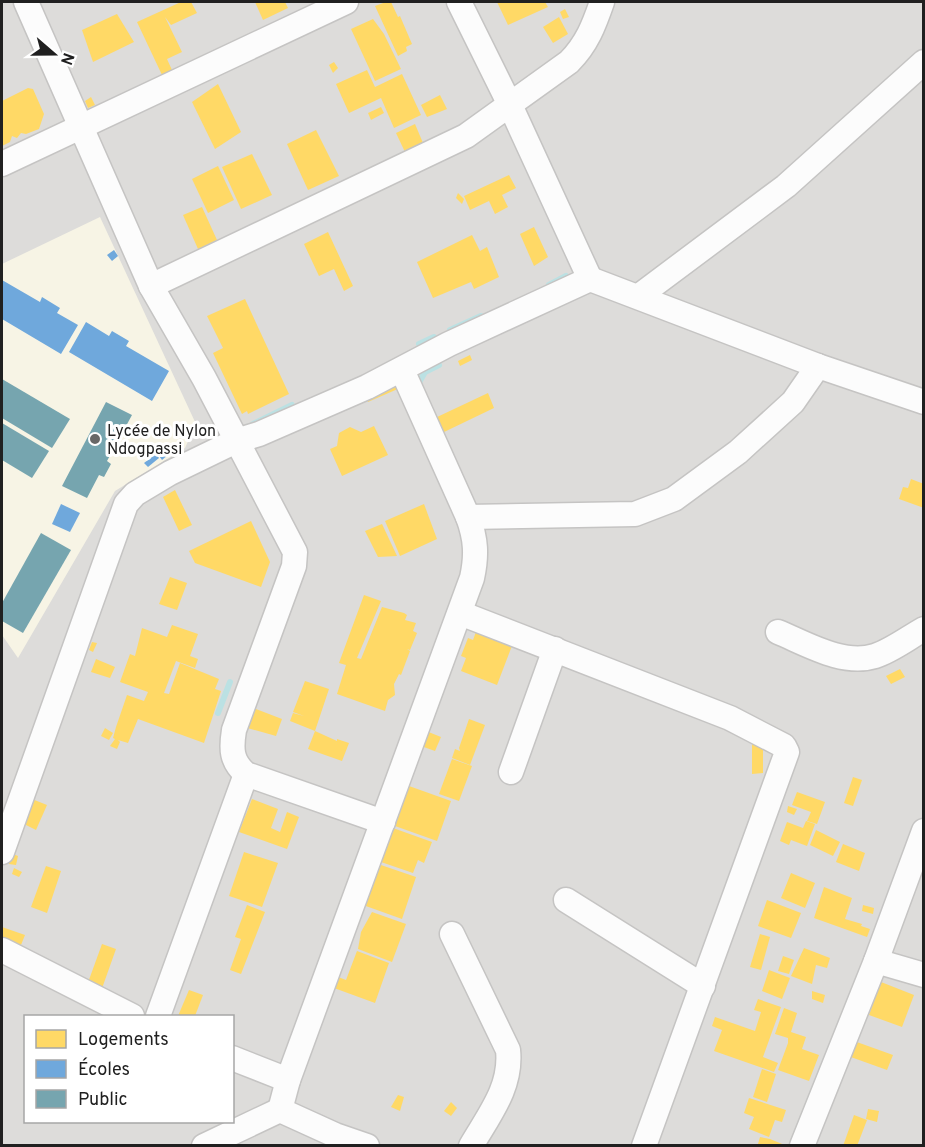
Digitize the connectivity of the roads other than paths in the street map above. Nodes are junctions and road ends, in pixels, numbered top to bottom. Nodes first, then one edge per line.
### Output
1 (26, 2) edge
2 (346, 2) edge
3 (459, 2) edge
4 (602, 2) edge
5 (924, 62) edge
6 (510, 105) junction
7 (80, 128) junction
8 (2, 164) edge
9 (590, 279) junction
10 (152, 285) junction
11 (639, 296) junction
12 (818, 366) junction
13 (402, 370) junction
14 (924, 402) edge
15 (236, 441) junction
16 (468, 517) junction
17 (460, 613) junction
18 (924, 629) edge
19 (778, 632) dead end
20 (555, 650) junction
21 (511, 772) dead end
22 (246, 774) junction
23 (383, 822) junction
24 (924, 831) edge
25 (2, 852) edge
26 (566, 900) dead end
27 (452, 934) dead end
28 (2, 950) edge
29 (876, 961) junction
30 (924, 975) edge
31 (703, 986) junction
32 (128, 1015) edge
33 (159, 1015) edge
34 (234, 1059) edge
35 (288, 1080) junction
36 (280, 1110) junction
37 (204, 1146) edge
38 (367, 1146) edge
39 (471, 1146) edge
40 (644, 1146) edge
41 (802, 1146) edge

1 - 7 street
2 - 7 street
3 - 6 street
4 - 6 street
5 - 11 street
6 - 9 street
6 - 10 street
7 - 8 street
7 - 10 street
9 - 11 street
9 - 13 street
10 - 15 street
11 - 12 street
12 - 14 street
12 - 16 street
13 - 15 street
13 - 16 street
15 - 22 street
15 - 25 street
16 - 17 street
17 - 20 street
17 - 23 street
18 - 19 street
20 - 21 street
20 - 31 street
22 - 23 street
22 - 33 street
23 - 35 street
24 - 29 street
26 - 31 street
27 - 39 street
28 - 32 street
29 - 30 street
29 - 41 street
31 - 40 street
34 - 35 street
35 - 36 street
36 - 37 street
36 - 38 street

